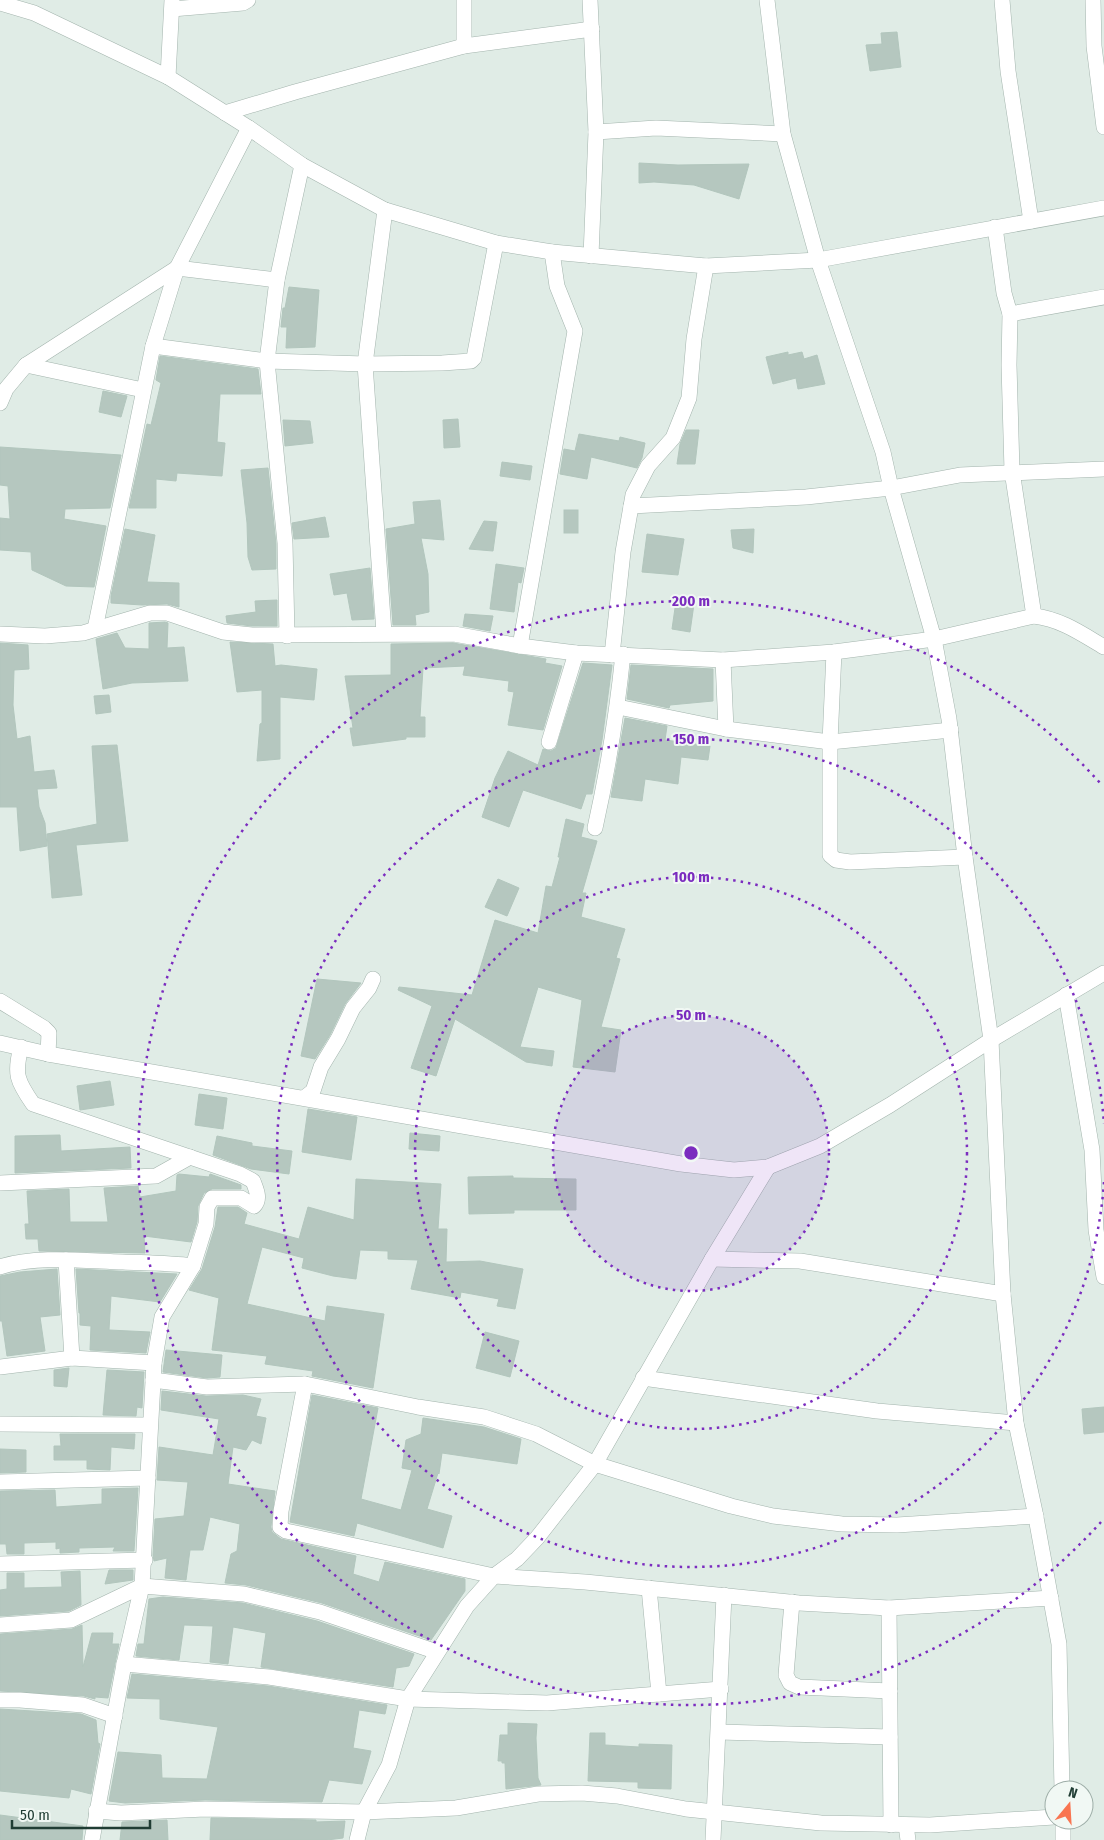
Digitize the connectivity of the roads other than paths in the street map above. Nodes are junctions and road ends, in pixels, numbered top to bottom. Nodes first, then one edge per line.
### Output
1 (248, 0) edge
2 (464, 0) edge
3 (590, 0) edge
4 (767, 0) edge
5 (1002, 0) edge
6 (1093, 0) edge
7 (0, 3) edge
8 (172, 5) edge
9 (592, 29) junction
10 (464, 46) junction
11 (1099, 47) edge
12 (168, 77) junction
13 (225, 114) junction
14 (1104, 127) edge
15 (249, 128) junction
16 (596, 132) junction
17 (783, 134) junction
18 (302, 165) junction
19 (1104, 208) edge
20 (385, 210) junction
21 (1031, 221) junction
22 (995, 227) junction
23 (496, 243) junction
24 (552, 252) junction
25 (591, 256) junction
26 (818, 260) junction
27 (706, 266) junction
28 (178, 268) junction
29 (277, 280) junction
30 (1104, 297) edge
31 (1010, 314) junction
32 (153, 346) junction
33 (266, 361) junction
34 (365, 364) junction
35 (26, 365) junction
36 (143, 390) junction
37 (0, 402) edge
38 (1104, 469) edge
39 (1012, 471) junction
40 (891, 488) junction
41 (631, 506) junction
42 (1034, 616) junction
43 (95, 629) junction
44 (0, 634) edge
45 (384, 634) junction
46 (288, 636) junction
47 (934, 639) junction
48 (520, 646) junction
49 (1104, 647) edge
50 (834, 652) junction
51 (576, 653) junction
52 (618, 655) junction
53 (724, 660) junction
54 (618, 707) junction
55 (726, 729) junction
56 (951, 730) junction
57 (549, 742) dead end
58 (830, 742) junction
59 (595, 828) dead end
60 (965, 857) junction
61 (1104, 973) edge
62 (373, 979) dead end
63 (1066, 995) junction
64 (0, 1001) edge
65 (991, 1040) junction
66 (0, 1043) edge
67 (21, 1047) junction
68 (48, 1054) junction
69 (304, 1098) junction
70 (190, 1157) junction
71 (768, 1167) junction
72 (0, 1184) edge
73 (712, 1259) junction
74 (66, 1260) junction
75 (193, 1266) junction
76 (0, 1267) edge
77 (1104, 1277) edge
78 (1003, 1294) junction
79 (72, 1358) junction
80 (154, 1363) junction
81 (0, 1367) edge
82 (643, 1378) junction
83 (153, 1380) junction
84 (305, 1384) junction
85 (0, 1424) edge
86 (1016, 1424) junction
87 (150, 1425) junction
88 (595, 1464) junction
89 (148, 1478) junction
90 (0, 1482) edge
91 (1036, 1516) junction
92 (145, 1560) junction
93 (0, 1564) edge
94 (494, 1576) junction
95 (142, 1586) junction
96 (650, 1588) junction
97 (724, 1595) junction
98 (1051, 1598) junction
99 (792, 1602) junction
100 (889, 1608) junction
101 (0, 1625) edge
102 (437, 1652) junction
103 (124, 1664) junction
104 (721, 1689) junction
105 (890, 1690) junction
106 (659, 1694) junction
107 (408, 1699) junction
108 (0, 1700) edge
109 (115, 1716) junction
110 (719, 1732) junction
111 (890, 1737) junction
112 (1062, 1780) edge
113 (96, 1811) junction
114 (364, 1812) junction
115 (715, 1812) junction
116 (1044, 1818) edge
117 (901, 1830) edge
118 (92, 1840) edge
119 (357, 1840) edge
120 (713, 1840) edge

1 - 8 street
2 - 10 street
3 - 9 street
4 - 17 street
5 - 21 street
6 - 11 street
7 - 12 street
8 - 12 street
9 - 10 street
9 - 16 street
10 - 13 street
11 - 14 street
12 - 13 street
13 - 15 street
15 - 18 street
15 - 28 street
16 - 17 street
16 - 25 street
17 - 26 street
18 - 20 street
18 - 29 street
19 - 21 street
20 - 23 street
20 - 34 street
21 - 22 street
22 - 26 street
22 - 31 street
23 - 24 street
23 - 34 street
24 - 25 street
24 - 48 street
25 - 27 street
26 - 27 street
26 - 40 street
27 - 41 street
28 - 29 street
28 - 32 street
28 - 35 street
29 - 33 street
30 - 31 street
31 - 39 street
32 - 33 street
32 - 36 street
33 - 34 street
33 - 46 street
34 - 45 street
35 - 36 street
35 - 37 street
36 - 43 street
38 - 39 street
39 - 40 street
39 - 42 street
40 - 41 street
40 - 47 street
41 - 52 street
42 - 47 street
42 - 49 street
43 - 44 street
43 - 46 street
45 - 46 street
45 - 48 street
47 - 50 street
47 - 56 street
48 - 51 street
50 - 53 street
50 - 58 street
51 - 52 street
51 - 57 street
52 - 53 street
52 - 54 street
53 - 55 street
54 - 55 street
54 - 59 street
55 - 58 street
56 - 58 street
56 - 60 street
58 - 60 street
60 - 65 street
61 - 63 street
62 - 69 street
63 - 65 street
63 - 77 street
64 - 68 street
65 - 71 street
65 - 78 street
66 - 67 street
67 - 68 street
67 - 70 street
68 - 69 street
69 - 71 street
70 - 72 street
70 - 75 street
71 - 73 street
73 - 78 street
73 - 82 street
74 - 75 street
74 - 76 street
74 - 79 street
75 - 80 street
78 - 86 street
79 - 80 street
79 - 81 street
80 - 83 street
82 - 86 street
82 - 88 street
83 - 84 street
83 - 87 street
84 - 88 street
84 - 94 street
85 - 87 street
86 - 91 street
87 - 89 street
88 - 91 street
88 - 94 street
89 - 90 street
89 - 92 street
91 - 98 street
92 - 93 street
92 - 95 street
94 - 96 street
94 - 102 street
95 - 101 street
95 - 102 street
95 - 103 street
96 - 97 street
96 - 106 street
97 - 99 street
97 - 104 street
98 - 100 street
98 - 112 street
99 - 100 street
99 - 105 street
100 - 105 street
102 - 107 street
103 - 107 street
103 - 109 street
104 - 106 street
104 - 110 street
105 - 111 street
106 - 107 street
107 - 114 street
108 - 109 street
109 - 113 street
110 - 111 street
110 - 115 street
111 - 117 street
113 - 114 street
113 - 118 street
114 - 115 street
114 - 119 street
115 - 117 street
115 - 120 street
116 - 117 street

